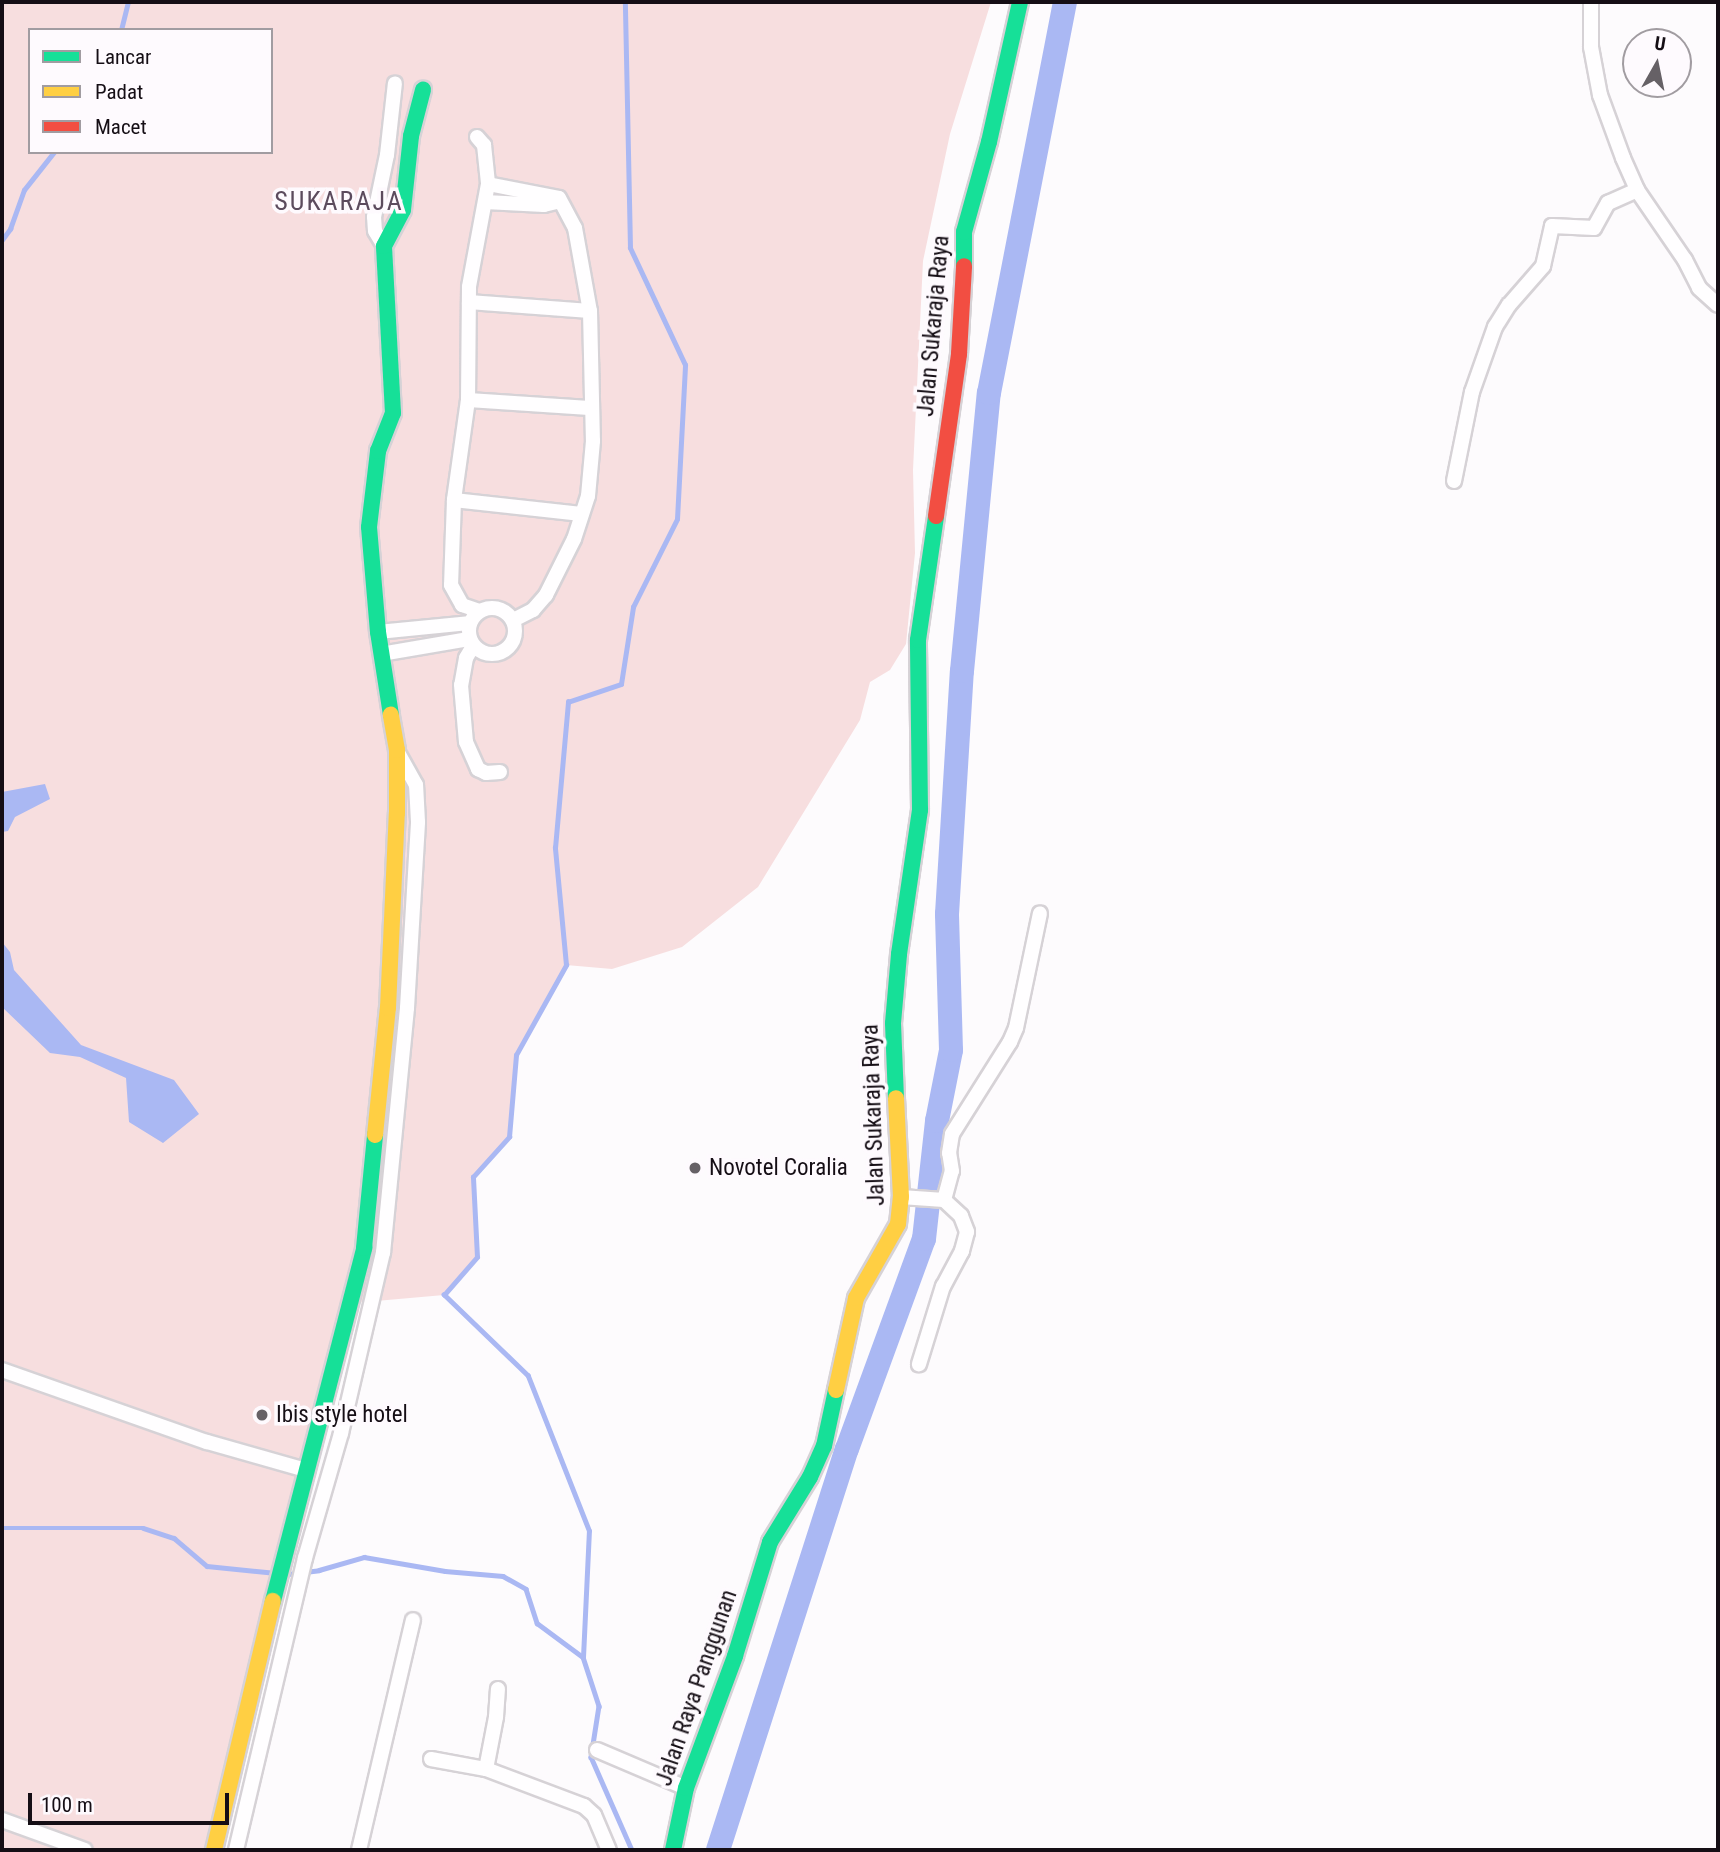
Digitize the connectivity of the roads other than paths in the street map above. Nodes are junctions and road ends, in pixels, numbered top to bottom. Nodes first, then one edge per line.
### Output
1 (1020, 2) edge
2 (1591, 2) edge
3 (396, 83) dead end
4 (423, 90) dead end
5 (477, 137) dead end
6 (488, 184) junction
7 (1637, 190) junction
8 (560, 201) junction
9 (485, 202) junction
10 (384, 246) junction
11 (469, 302) junction
12 (1718, 305) edge
13 (590, 311) junction
14 (467, 400) junction
15 (590, 408) junction
16 (1454, 481) dead end
17 (454, 500) junction
18 (581, 514) junction
19 (474, 617) junction
20 (513, 620) junction
21 (378, 632) junction
22 (471, 642) junction
23 (381, 654) junction
24 (397, 750) junction
25 (500, 772) dead end
26 (1040, 913) dead end
27 (908, 1197) junction
28 (940, 1200) junction
29 (364, 1248) junction
30 (383, 1252) junction
31 (919, 1364) dead end
32 (2, 1370) edge
33 (324, 1405) junction
34 (346, 1410) junction
35 (306, 1470) junction
36 (770, 1542) joint
37 (413, 1620) dead end
38 (498, 1689) dead end
39 (597, 1750) dead end
40 (431, 1759) dead end
41 (486, 1769) junction
42 (686, 1788) junction
43 (2, 1820) edge
44 (85, 1850) edge
45 (214, 1850) edge
46 (236, 1850) edge
47 (359, 1850) edge
48 (609, 1850) edge
49 (673, 1850) edge

1 - 27 street, Jalan Sukaraja Raya
2 - 7 street
3 - 10 street
4 - 10 street
5 - 6 street
6 - 8 street
6 - 9 street
7 - 12 street
7 - 16 street
8 - 9 street
8 - 13 street
9 - 11 street
10 - 21 street
11 - 13 street
11 - 14 street
13 - 15 street
14 - 15 street
14 - 17 street
15 - 18 street
17 - 18 street
17 - 19 street
18 - 20 street
19 - 20 street
19 - 21 street
19 - 22 street
20 - 22 street
21 - 23 street
22 - 23 street
22 - 25 street
23 - 24 street
24 - 29 street
24 - 30 street
26 - 28 street
27 - 28 street
27 - 36 street, Jalan Sukaraja Raya
28 - 31 street
29 - 30 street
29 - 33 street
30 - 34 street
32 - 35 street
33 - 34 street
33 - 35 street
34 - 46 street
35 - 45 street
36 - 42 street, Jalan Raya Panggunan
37 - 47 street
38 - 41 street
39 - 42 street
40 - 41 street
41 - 48 street
42 - 49 street, Jalan Raya Panggunan
43 - 44 street

